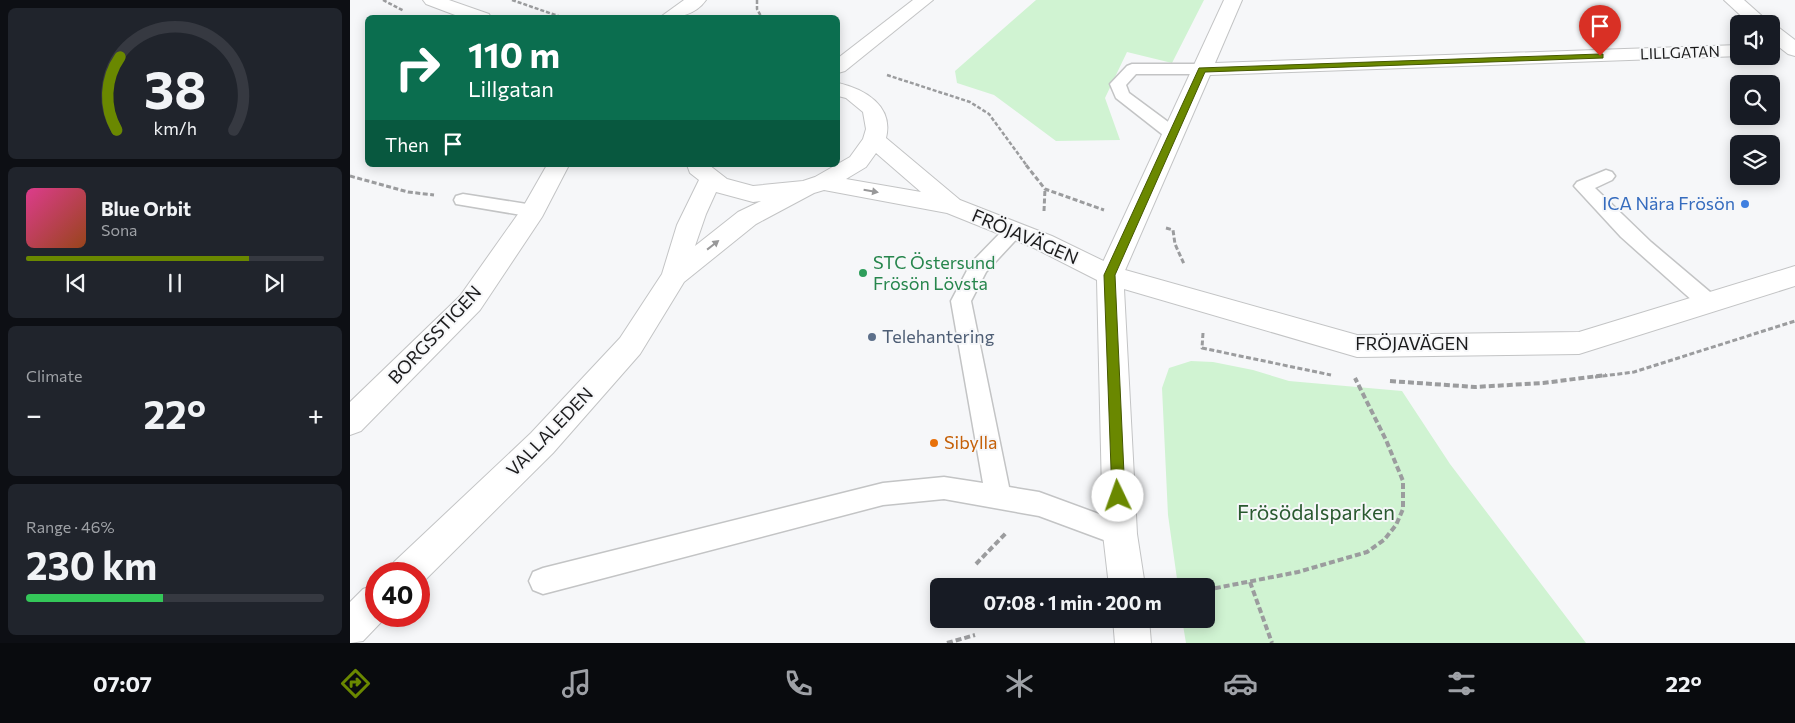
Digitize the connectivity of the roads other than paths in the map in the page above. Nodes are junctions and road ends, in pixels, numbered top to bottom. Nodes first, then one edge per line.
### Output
1 (432, 0) edge
2 (697, 0) edge
3 (924, 0) edge
4 (1233, 0) edge
5 (1733, 0) edge
6 (474, 15) edge
7 (673, 15) edge
8 (1751, 15) edge
9 (881, 32) junction
10 (1780, 38) edge
11 (1780, 50) edge
12 (1794, 50) edge
13 (1730, 51) edge
14 (840, 65) edge
15 (1202, 70) junction
16 (854, 82) edge
17 (1173, 134) junction
18 (874, 140) junction
19 (557, 167) edge
20 (704, 172) edge
21 (1606, 176) dead end
22 (814, 185) junction
23 (463, 200) road end
24 (952, 206) junction
25 (533, 211) junction
26 (1014, 231) junction
27 (675, 274) junction
28 (1110, 275) junction
29 (1795, 276) edge
30 (1709, 303) junction
31 (350, 422) edge
32 (998, 497) junction
33 (1120, 534) junction
34 (418, 562) edge
35 (1127, 578) edge
36 (543, 581) dead end
37 (365, 613) edge
38 (350, 628) edge
39 (1132, 628) edge
40 (1133, 643) edge

1 - 6 street
2 - 7 street
3 - 9 street
4 - 15 street
5 - 8 street
9 - 14 street
9 - 16 street
10 - 12 street
11 - 12 street
13 - 15 street, LILLGATAN
15 - 17 street
15 - 17 lane
16 - 18 street
17 - 28 street
18 - 22 street, VALLALEDEN
18 - 24 street, FRÖJAVÄGEN
19 - 25 street, BORGSSTIGEN
20 - 22 street
20 - 27 street, VALLALEDEN
21 - 30 lane
22 -> 24 street, FRÖJAVÄGEN
27 -> 22 street, VALLALEDEN
23 - 25 lane
24 - 26 street, FRÖJAVÄGEN
25 - 31 street, BORGSSTIGEN
26 - 28 street, FRÖJAVÄGEN
26 - 32 lane
27 - 34 street, VALLALEDEN
28 - 30 street, FRÖJAVÄGEN
28 - 33 street
29 - 30 street, FRÖJAVÄGEN
32 - 33 lane
32 - 36 lane
33 - 35 street
37 - 38 street
39 - 40 street

